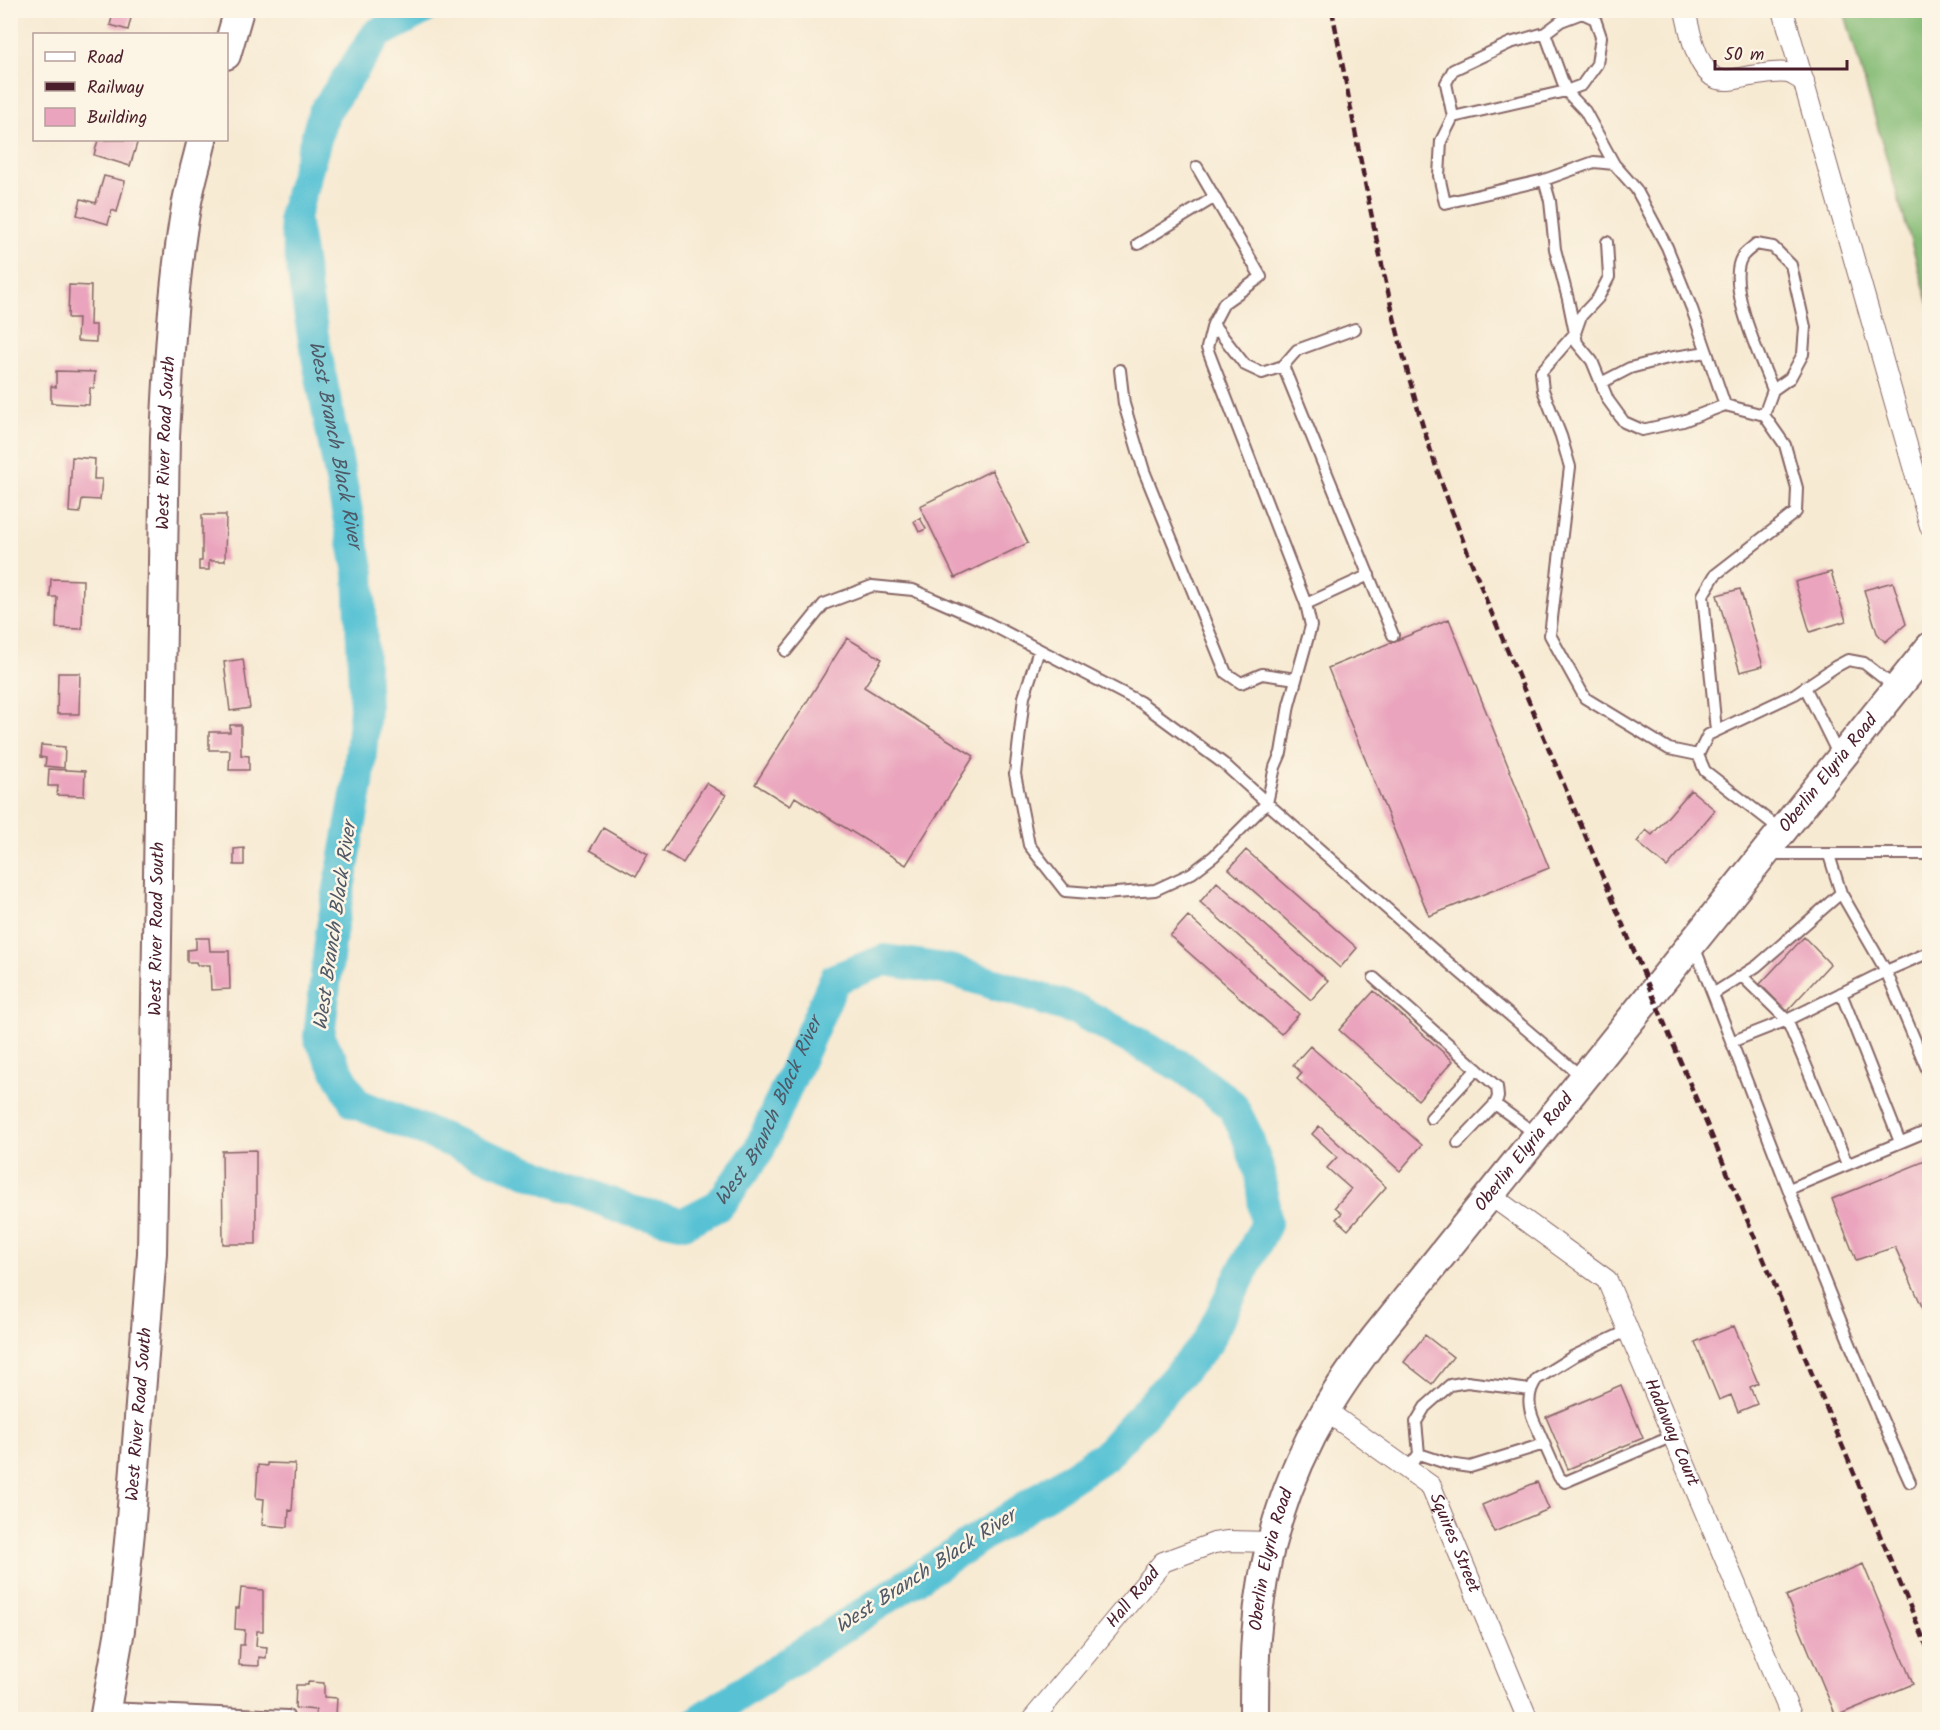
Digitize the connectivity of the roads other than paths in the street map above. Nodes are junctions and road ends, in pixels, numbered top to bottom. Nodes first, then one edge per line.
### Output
1 (240, 10) edge
2 (1684, 10) edge
3 (1784, 10) edge
4 (1545, 33) junction
5 (228, 49) edge
6 (1804, 81) junction
7 (1566, 91) junction
8 (1453, 117) junction
9 (202, 141) edge
10 (1614, 164) junction
11 (1197, 167) dead end
12 (1544, 180) junction
13 (1215, 198) junction
14 (1607, 243) dead end
15 (1138, 244) dead end
16 (1213, 324) junction
17 (1355, 329) dead end
18 (1575, 333) junction
19 (1707, 352) junction
20 (1283, 366) junction
21 (1120, 370) dead end
22 (1601, 382) junction
23 (1773, 390) junction
24 (1725, 405) junction
25 (1764, 415) junction
26 (1929, 526) edge
27 (1369, 575) junction
28 (1306, 604) junction
29 (1394, 635) dead end
30 (1929, 646) edge
31 (1039, 650) junction
32 (786, 651) dead end
33 (1296, 679) junction
34 (1805, 687) junction
35 (1896, 688) junction
36 (1716, 731) junction
37 (1698, 755) junction
38 (1840, 758) junction
39 (1267, 803) junction
40 (1782, 830) junction
41 (1762, 854) junction
42 (1929, 854) edge
43 (1829, 855) junction
44 (1841, 893) junction
45 (1692, 941) junction
46 (1929, 952) edge
47 (1886, 971) junction
48 (1742, 976) junction
49 (1374, 978) dead end
50 (1841, 993) junction
51 (1713, 994) junction
52 (1787, 1020) junction
53 (1731, 1042) junction
54 (1477, 1069) junction
55 (1929, 1076) edge
56 (1583, 1078) junction
57 (1495, 1104) junction
58 (1431, 1118) dead end
59 (1929, 1130) edge
60 (1537, 1135) junction
61 (1900, 1142) junction
62 (1458, 1143) dead end
63 (1846, 1164) junction
64 (1789, 1189) junction
65 (1490, 1195) junction
66 (1629, 1330) junction
67 (1530, 1390) junction
68 (1325, 1410) junction
69 (1673, 1436) junction
70 (1544, 1444) junction
71 (1413, 1461) junction
72 (1910, 1482) dead end
73 (1272, 1542) junction
74 (106, 1714) edge
75 (288, 1716) dead end
76 (1032, 1719) edge
77 (1254, 1719) edge
78 (1528, 1719) edge
79 (1793, 1719) edge

1 - 5 main road
2 - 6 street
3 - 6 street
4 - 7 lane
4 - 7 lane
4 - 8 lane
6 - 26 street
7 - 8 lane
7 - 10 lane
8 - 12 lane
9 - 74 main road, West River Road South
10 - 12 lane
10 - 19 lane
11 - 13 lane
12 - 18 lane
13 - 15 lane
13 - 16 lane
14 - 18 lane
16 - 20 lane
16 - 28 lane
17 - 20 lane
18 - 22 lane
18 - 37 lane
19 - 22 lane
19 - 24 lane
20 - 27 lane
21 - 33 lane
22 - 24 lane
23 - 23 lane
23 - 25 lane
24 - 25 lane
25 - 36 lane
27 - 28 lane
27 - 29 lane
28 - 33 lane
30 - 35 main road, Oberlin Elyria Road
31 - 32 lane
31 - 39 lane
31 - 39 lane
33 - 39 lane
34 - 35 lane
34 - 36 lane
34 - 38 lane
35 - 38 main road, Oberlin Elyria Road
36 - 37 lane
37 - 40 lane
38 - 40 main road, Oberlin Elyria Road
39 - 56 lane
40 - 41 main road, Oberlin Elyria Road
41 - 43 lane
41 - 45 main road, Oberlin Elyria Road
42 - 43 lane
43 - 44 lane
44 - 47 lane
44 - 48 lane
45 - 51 lane
45 - 56 main road, Oberlin Elyria Road
46 - 47 lane
47 - 50 lane
47 - 55 lane
48 - 51 lane
48 - 52 lane
49 - 54 lane
50 - 52 lane
50 - 61 lane
51 - 53 lane
52 - 53 lane
52 - 63 lane
53 - 64 lane
54 - 57 lane
54 - 58 lane
56 - 60 main road, Oberlin Elyria Road
57 - 60 lane
57 - 62 lane
59 - 61 lane
60 - 65 main road, Oberlin Elyria Road
61 - 63 lane
63 - 64 lane
64 - 72 lane
65 - 66 street, Hadaway Court
65 - 68 main road, Oberlin Elyria Road
66 - 67 lane
66 - 69 street, Hadaway Court
67 - 70 lane
67 - 71 lane
68 - 71 street, Squires Street
68 - 73 main road, Oberlin Elyria Road
69 - 70 lane
69 - 79 street, Hadaway Court
70 - 71 lane
71 - 78 street, Squires Street
73 - 76 street, Hall Road
73 - 77 main road, Oberlin Elyria Road
74 - 75 lane

